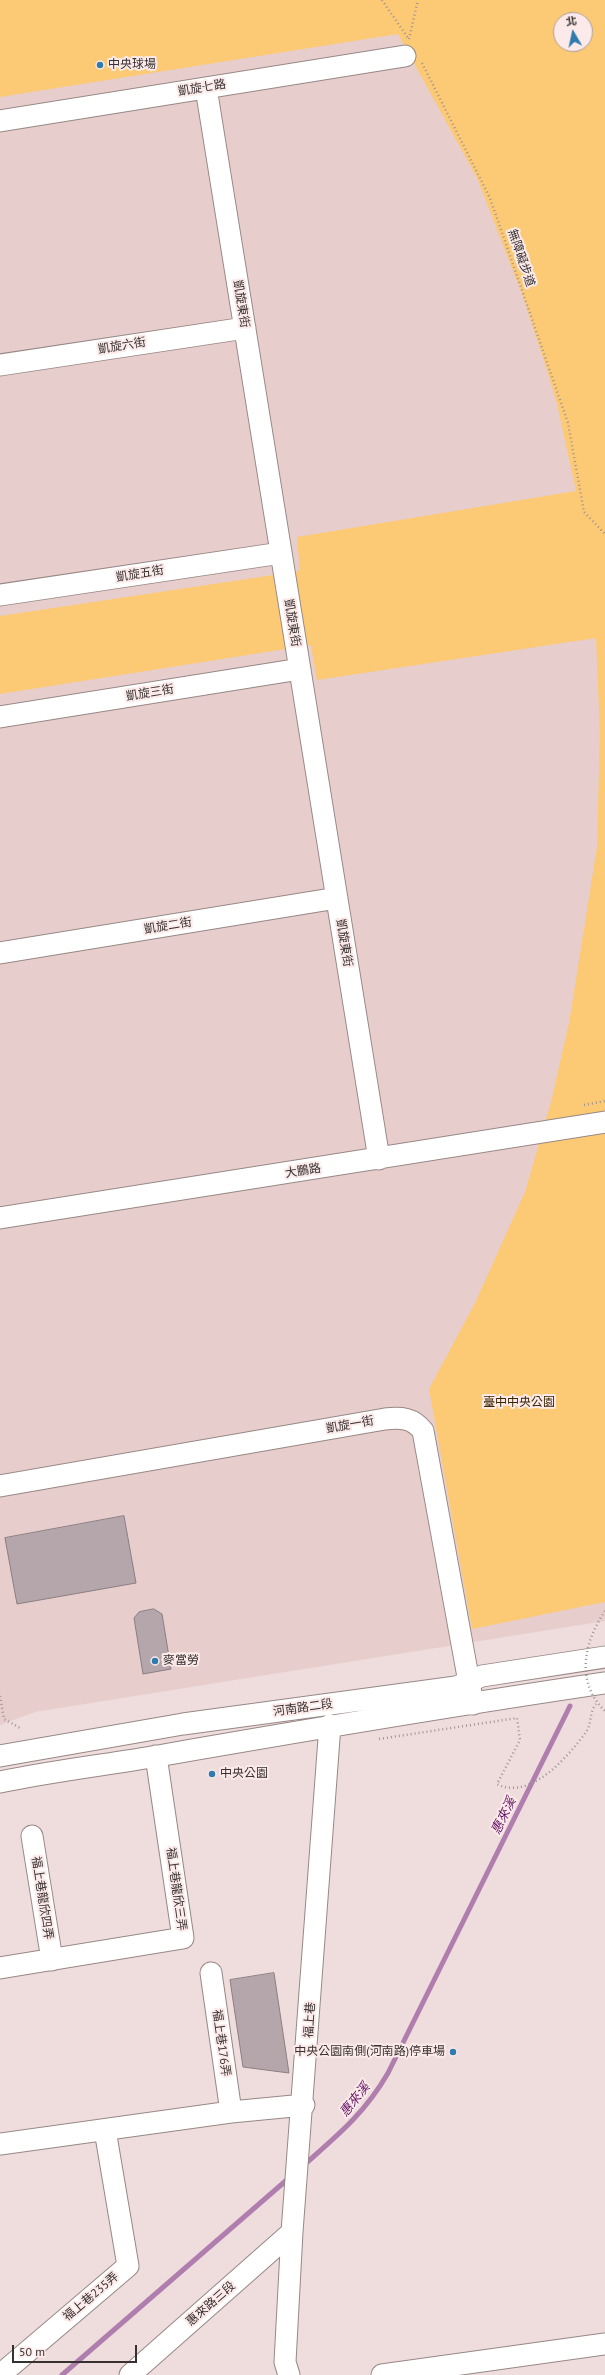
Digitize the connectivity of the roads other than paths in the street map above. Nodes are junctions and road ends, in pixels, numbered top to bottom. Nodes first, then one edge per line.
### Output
1 (411, 49) road end
2 (206, 88) junction
3 (0, 121) edge
4 (244, 328) junction
5 (0, 365) edge
6 (281, 553) junction
7 (0, 595) edge
8 (300, 669) junction
9 (0, 717) edge
10 (337, 898) junction
11 (0, 953) edge
12 (605, 1122) edge
13 (379, 1159) junction
14 (0, 1218) edge
15 (0, 1486) edge
16 (605, 1657) edge
17 (469, 1682) junction
18 (605, 1683) edge
19 (473, 1704) junction
20 (330, 1725) junction
21 (0, 1756) edge
22 (156, 1756) junction
23 (0, 1782) edge
24 (32, 1836) dead end
25 (52, 1960) junction
26 (0, 1968) edge
27 (210, 1973) dead end
28 (304, 2105) junction
29 (231, 2112) junction
30 (105, 2130) junction
31 (0, 2144) edge
32 (293, 2225) junction
33 (605, 2344) edge
34 (440, 2371) edge
35 (2, 2373) edge
36 (130, 2375) edge
37 (289, 2375) edge
38 (382, 2375) edge

1 - 2 street, 凱旋七路
2 - 3 street, 凱旋七路
2 - 4 street, 凱旋東街
4 - 5 street, 凱旋六街
4 - 6 street, 凱旋東街
6 - 7 street, 凱旋五街
6 - 8 street, 凱旋東街
8 - 9 street, 凱旋三街
8 - 10 street, 凱旋東街
10 - 11 street, 凱旋二街
10 - 13 street, 凱旋東街
12 - 13 street, 大鵬路
13 - 14 street, 大鵬路
15 - 17 street, 凱旋一街
16 - 17 street, 河南路二段
17 - 19 street, 凱旋一街
17 - 21 street, 河南路二段
18 - 19 street, 河南路二段
19 - 20 street, 河南路二段
20 - 22 street, 河南路二段
20 - 28 street, 福上巷
22 - 23 street, 河南路二段
22 - 25 street, 福上巷龍欣三弄
24 - 25 street, 福上巷龍欣四弄
25 - 26 street
27 - 29 street, 福上巷176弄
28 - 29 street
28 - 32 street, 福上巷
29 - 30 street
30 - 31 street
30 - 35 street, 福上巷235弄
32 - 36 street, 惠來路三段
32 - 37 street, 福上巷
33 - 34 street
34 - 38 street

